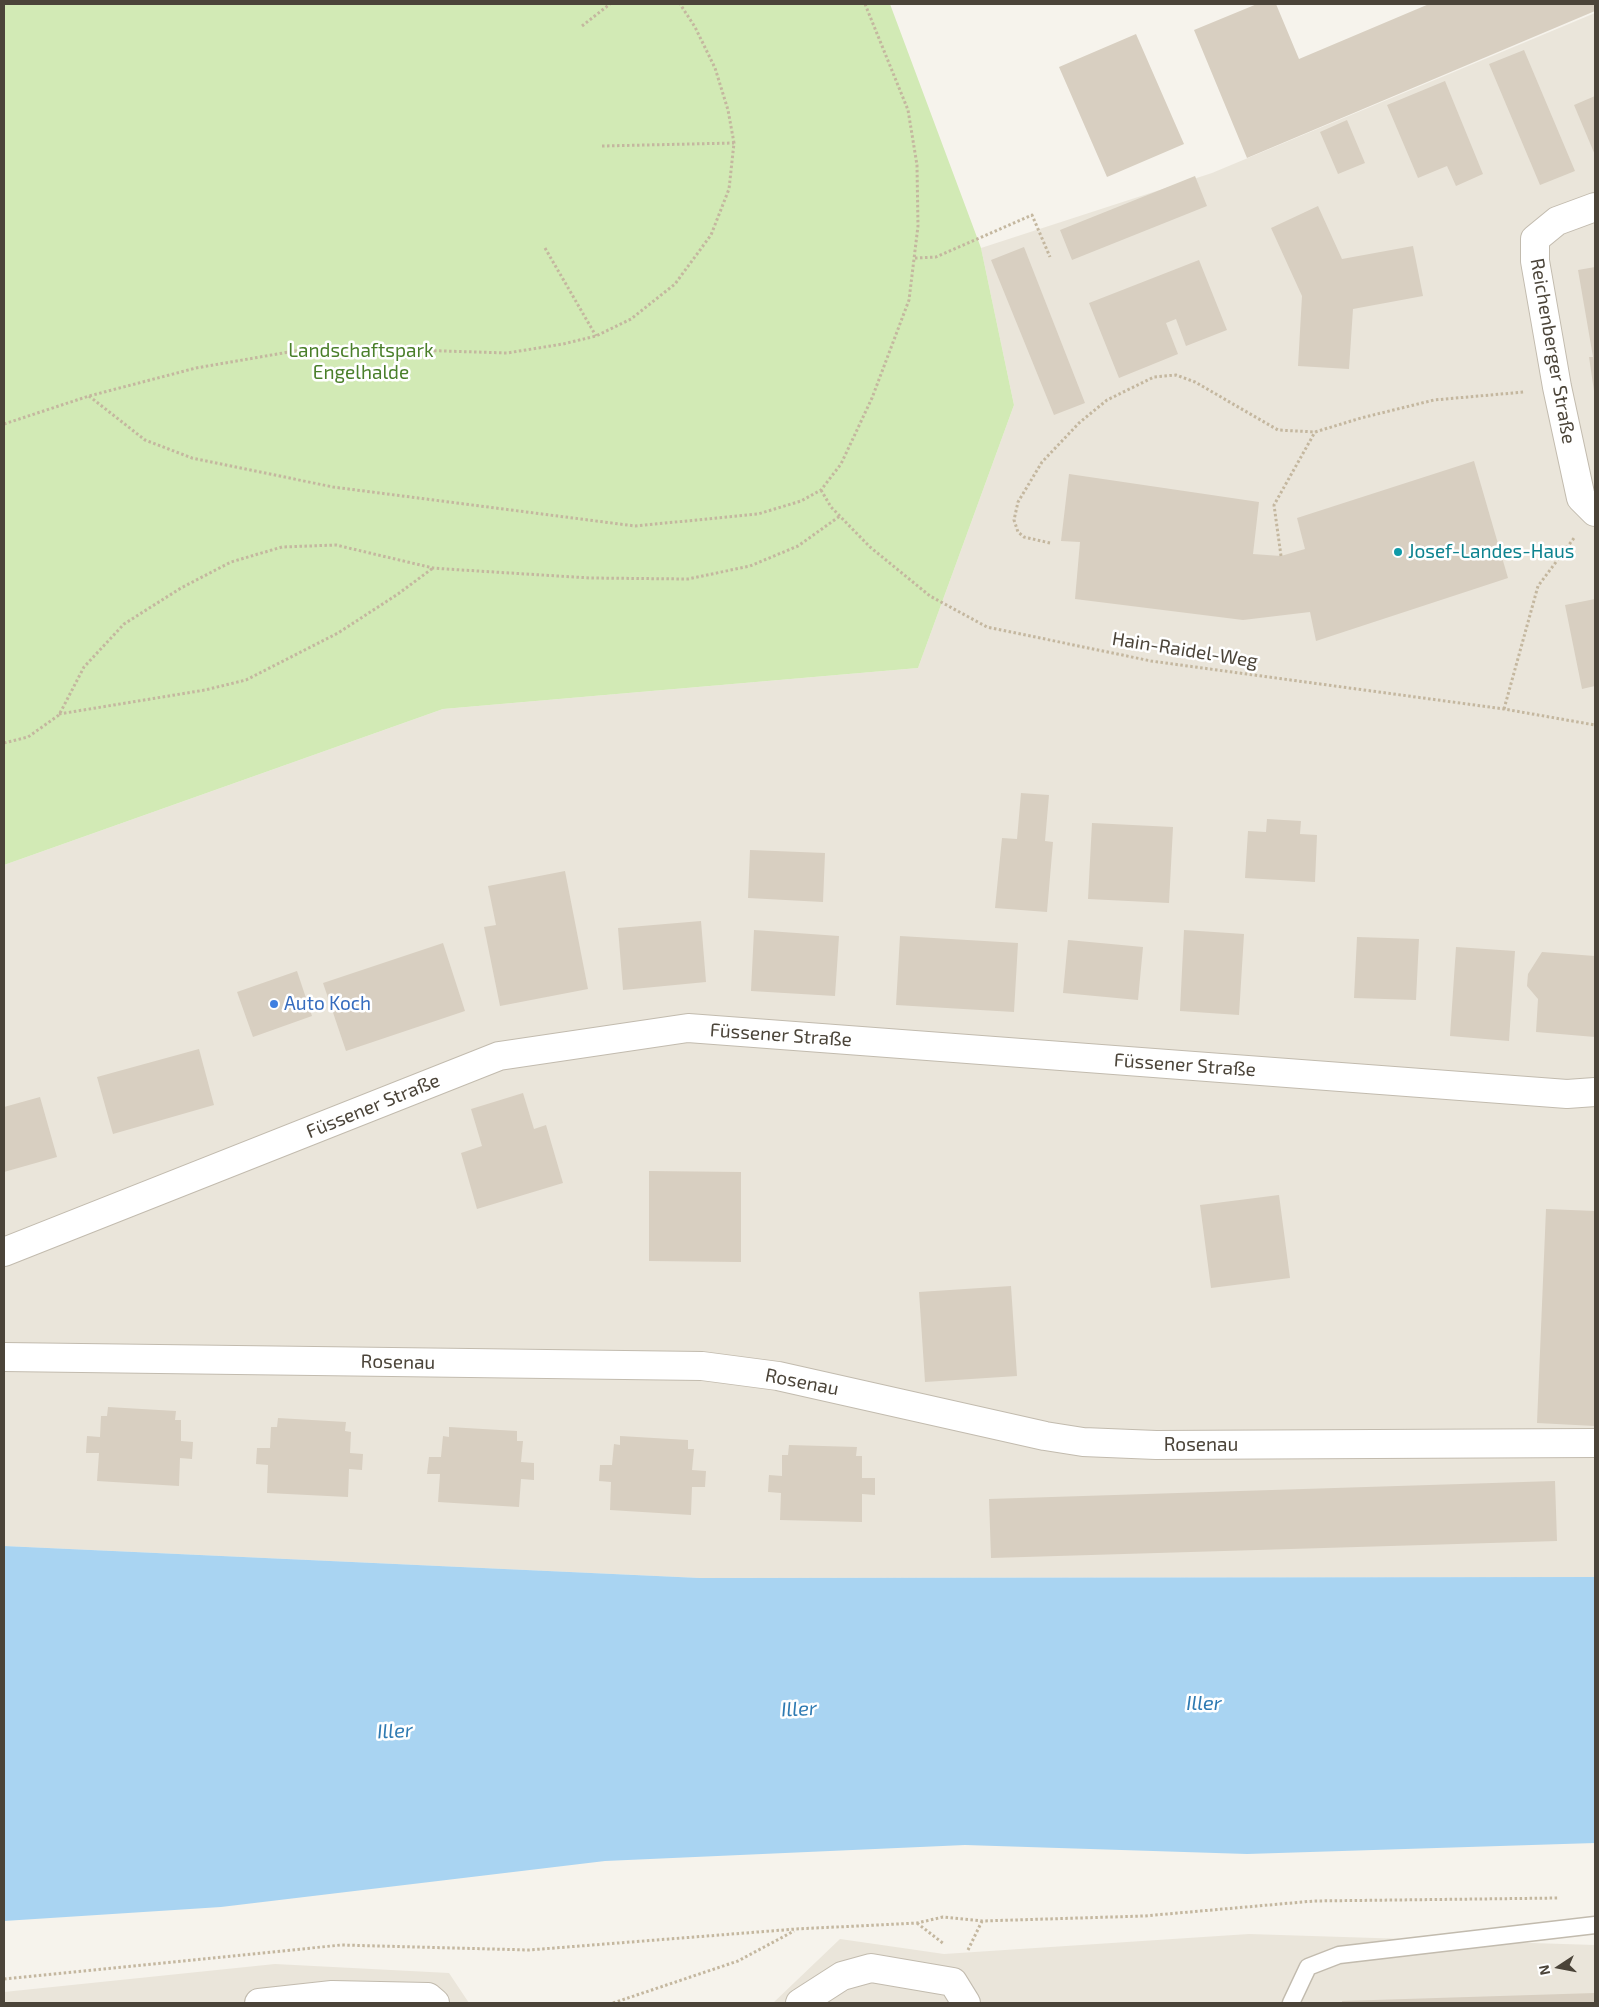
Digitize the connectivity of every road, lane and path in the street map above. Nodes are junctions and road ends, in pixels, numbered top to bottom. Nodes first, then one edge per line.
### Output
1 (610, 4) edge
2 (680, 4) edge
3 (864, 4) edge
4 (582, 26) dead end
5 (734, 143) junction
6 (602, 146) dead end
7 (1595, 207) edge
8 (544, 248) dead end
9 (1050, 257) dead end
10 (915, 258) junction
11 (596, 336) junction
12 (1557, 387) junction
13 (89, 396) junction
14 (4, 424) edge
15 (1315, 432) junction
16 (821, 490) junction
17 (1594, 511) edge
18 (840, 516) junction
19 (1050, 543) dead end
20 (1281, 556) dead end
21 (433, 568) junction
22 (1504, 709) junction
23 (59, 714) junction
24 (1595, 725) edge
25 (4, 743) edge
26 (1595, 1092) edge
27 (4, 1252) edge
28 (4, 1357) edge
29 (1595, 1443) edge
30 (1566, 1898) dead end
31 (1595, 1925) edge
32 (796, 1929) junction
33 (4, 1980) edge
34 (259, 2003) edge
35 (435, 2003) edge
36 (613, 2003) edge
37 (800, 2003) edge
38 (966, 2003) edge
39 (1291, 2003) edge

1 - 4 path
2 - 5 path
3 - 10 path
5 - 6 path
5 - 11 path
7 - 12 street, Reichenberger Straße
8 - 11 path
9 - 10 path
10 - 16 path
11 - 13 path
12 - 15 path
12 - 17 street, Reichenberger Straße
13 - 14 path
13 - 16 path
15 - 19 path
15 - 20 path
16 - 18 path, Hain-Raidel-Weg
17 - 22 path
18 - 21 path
18 - 22 path, Hain-Raidel-Weg
21 - 23 path
21 - 23 path
22 - 24 path, Hain-Raidel-Weg
23 - 25 path
26 - 27 street, Füssener Straße
28 - 29 street, Rosenau
30 - 32 path
31 - 39 lane
32 - 33 path
32 - 36 path
34 - 35 street
37 - 38 street

